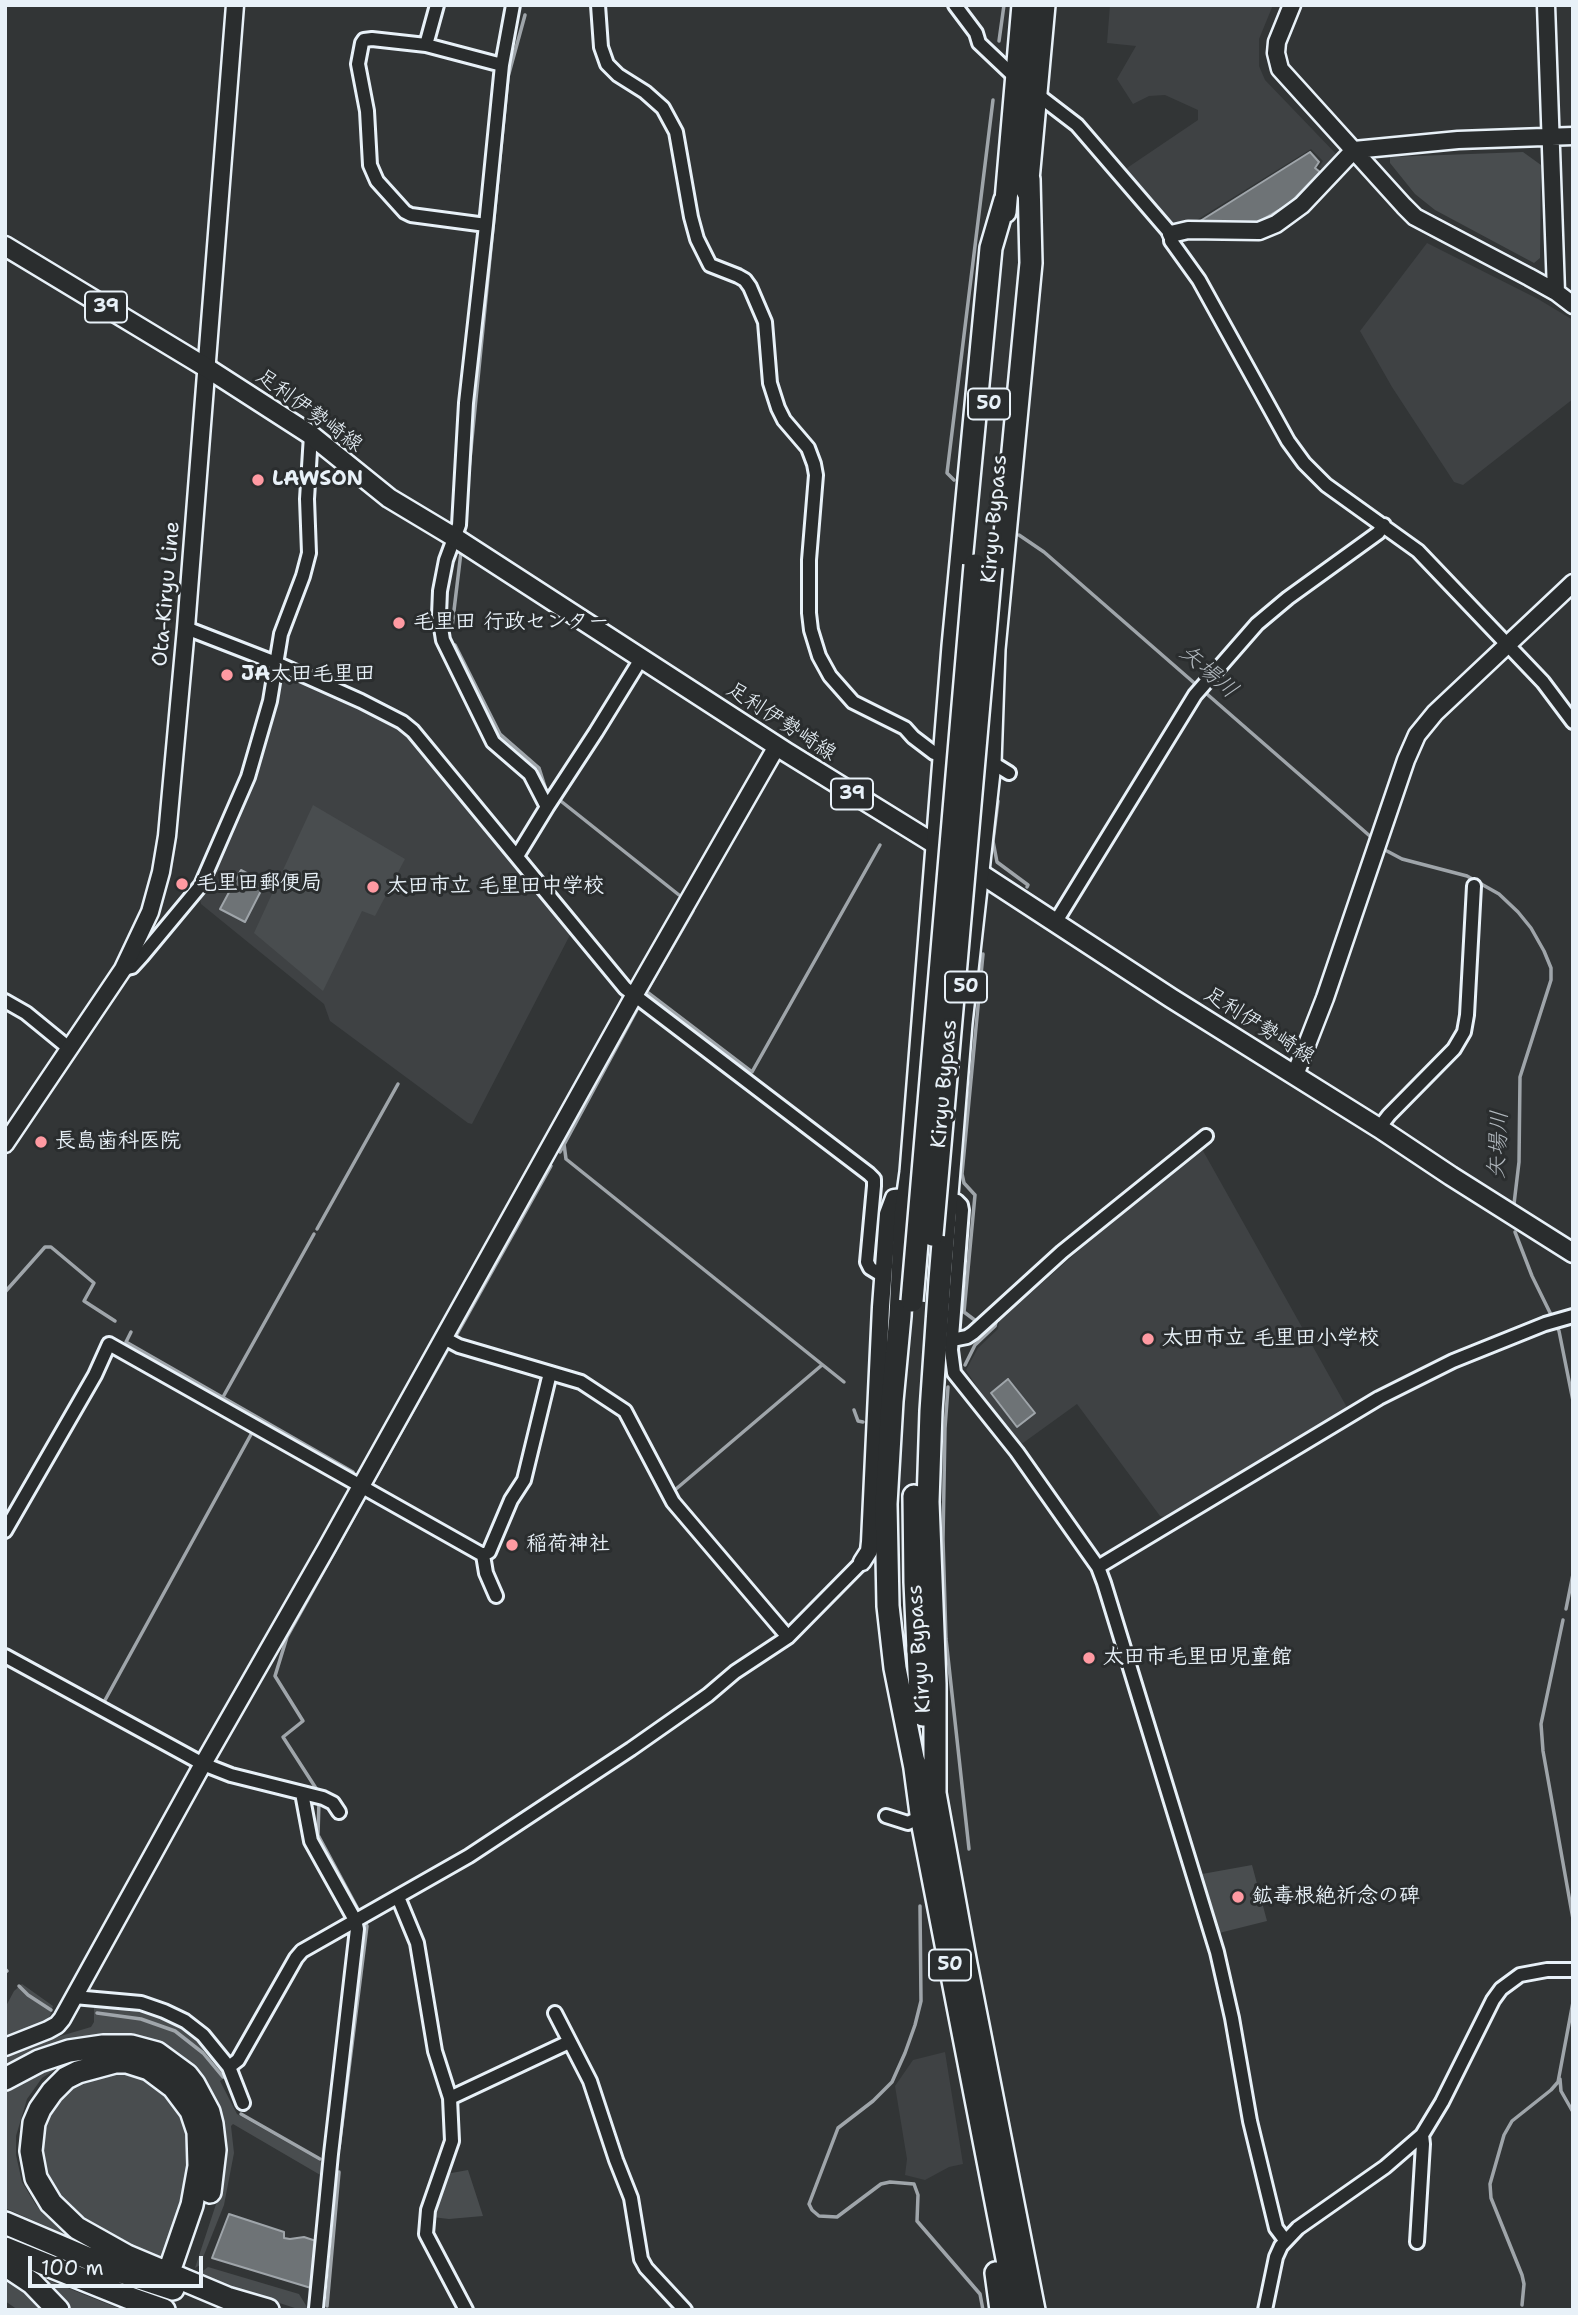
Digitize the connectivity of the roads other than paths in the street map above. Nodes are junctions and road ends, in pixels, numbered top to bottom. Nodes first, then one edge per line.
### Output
1 (235, 5) edge
2 (437, 5) edge
3 (513, 5) edge
4 (598, 5) edge
5 (955, 5) edge
6 (1023, 5) edge
7 (1044, 5) edge
8 (1292, 5) edge
9 (1546, 5) edge
10 (426, 45) junction
11 (502, 65) junction
12 (1017, 79) junction
13 (1036, 94) junction
14 (1573, 136) edge
15 (1552, 138) junction
16 (1354, 150) junction
17 (1029, 179) junction
18 (1005, 200) junction
19 (486, 225) junction
20 (1171, 234) junction
21 (5, 246) edge
22 (1556, 292) junction
23 (1573, 305) edge
24 (207, 368) junction
25 (311, 435) junction
26 (1384, 525) junction
27 (454, 537) junction
28 (983, 566) junction
29 (1573, 583) edge
30 (186, 628) junction
31 (1508, 645) junction
32 (640, 659) junction
33 (276, 663) junction
34 (1573, 722) edge
35 (777, 746) junction
36 (945, 758) junction
37 (999, 768) junction
38 (552, 799) junction
39 (937, 846) junction
40 (517, 856) junction
41 (979, 873) junction
42 (1474, 886) dead end
43 (1055, 923) junction
44 (123, 969) junction
45 (641, 998) junction
46 (5, 1001) edge
47 (70, 1049) junction
48 (1296, 1075) junction
49 (1380, 1128) junction
50 (1206, 1136) dead end
51 (5, 1144) edge
52 (907, 1195) junction
53 (947, 1199) junction
54 (1573, 1252) edge
55 (883, 1276) junction
56 (919, 1301) junction
57 (1561, 1319) edge
58 (444, 1338) junction
59 (952, 1339) junction
60 (550, 1373) junction
61 (361, 1485) junction
62 (5, 1531) edge
63 (483, 1555) junction
64 (862, 1562) joint
65 (1098, 1567) junction
66 (496, 1596) dead end
67 (788, 1637) junction
68 (5, 1656) edge
69 (203, 1764) junction
70 (916, 1773) junction
71 (312, 1795) junction
72 (935, 1796) junction
73 (339, 1812) dead end
74 (886, 1816) dead end
75 (922, 1821) junction
76 (398, 1897) junction
77 (360, 1917) junction
78 (1573, 1970) edge
79 (74, 1997) junction
80 (555, 2013) dead end
81 (569, 2042) junction
82 (5, 2047) edge
83 (229, 2067) junction
84 (5, 2079) edge
85 (450, 2098) junction
86 (243, 2103) dead end
87 (1422, 2136) junction
88 (995, 2157) junction
89 (5, 2223) edge
90 (1285, 2240) junction
91 (1417, 2242) dead end
92 (5, 2248) edge
93 (5, 2265) edge
94 (316, 2308) dead end
95 (58, 2310) edge
96 (164, 2310) edge
97 (235, 2310) edge
98 (268, 2310) edge
99 (466, 2310) edge
100 (685, 2310) edge
101 (1001, 2310) edge
102 (1017, 2310) edge
103 (1034, 2310) edge
104 (1049, 2310) edge
105 (1265, 2310) edge

1 - 24 street, Ota-Kiryu Line
2 - 10 street
3 - 11 street
4 - 36 street
5 - 12 street
6 - 12 highway, Kiryu Bypass / 50
7 - 13 highway, Kiryu Bypass / 50
8 - 16 street
9 - 15 street
10 - 11 street
10 - 19 street
11 - 19 street
12 - 13 street
12 - 18 highway, Kiryu Bypass / 50
13 - 17 highway, Kiryu Bypass / 50
13 - 20 street
14 - 15 street
15 - 16 street
15 - 22 street
16 - 20 street
16 - 22 street
17 - 28 highway, Kiryu Bypass / 50
17 - 37 highway, 50
18 - 28 highway, Kiryu Bypass / 50
18 - 36 highway, 50
19 - 27 street
20 - 26 street
21 - 24 main road, 足利伊勢崎線 / 39
22 - 23 street
24 - 25 main road, 足利伊勢崎線 / 39
24 - 30 street, Ota-Kiryu Line
25 - 27 main road, 足利伊勢崎線 / 39
25 - 33 street
26 - 31 street
26 - 43 street
27 - 32 main road, 足利伊勢崎線 / 39
27 - 38 street
28 - 56 highway, Kiryu Bypass / 50, bridge
29 - 31 street
30 - 33 street
30 - 44 street, Ota-Kiryu Line
31 - 34 street
31 - 48 street
32 - 35 main road, 足利伊勢崎線 / 39
32 - 38 street
33 - 40 street
33 - 44 street
35 - 39 main road, 足利伊勢崎線 / 39
35 - 45 street
36 - 37 street
36 - 39 highway, 50
37 - 41 highway, 50
38 - 40 street
39 - 41 main road, 足利伊勢崎線 / 39
39 - 52 highway, 50
40 - 45 street
41 - 43 main road, 足利伊勢崎線 / 39
41 - 53 highway, 50
42 - 49 street
43 - 48 main road, 足利伊勢崎線 / 39
44 - 47 street, Ota-Kiryu Line
45 - 55 street
45 - 58 street
46 - 47 street
47 - 51 street, Ota-Kiryu Line
48 - 49 main road, 足利伊勢崎線 / 39
49 - 54 main road, 足利伊勢崎線 / 39
50 - 59 street
52 - 53 street
52 - 55 street
52 - 70 highway, 50
53 - 59 street
53 - 72 highway, 50
55 - 64 street
56 - 70 highway, Kiryu Bypass / 50
56 - 72 highway, Kiryu Bypass / 50
57 - 65 street
58 - 60 street
58 - 61 street
59 - 65 street
60 - 63 street
60 - 67 street
61 - 62 street
61 - 63 street
61 - 69 street
63 - 66 street
64 - 67 street
65 - 90 street
67 - 76 street
68 - 69 street
69 - 71 street
69 - 79 street
70 - 75 highway, Kiryu Bypass / 50
71 - 73 street
71 - 77 street
72 - 88 highway, Kiryu Bypass / 50
74 - 75 street
75 - 88 highway, Kiryu Bypass / 50
76 - 77 street
76 - 85 street
77 - 83 street
77 - 94 street
78 - 87 street
79 - 82 street
79 - 83 street
80 - 81 street
81 - 85 street
81 - 100 street
83 - 86 street
84 - 98 highway
85 - 99 street
87 - 90 street
87 - 91 street
88 - 101 highway, 50
88 - 102 highway, Kiryu Bypass / 50
88 - 103 highway, 50
88 - 104 highway, 50
89 - 97 highway
90 - 105 street
92 - 96 highway
93 - 95 highway

